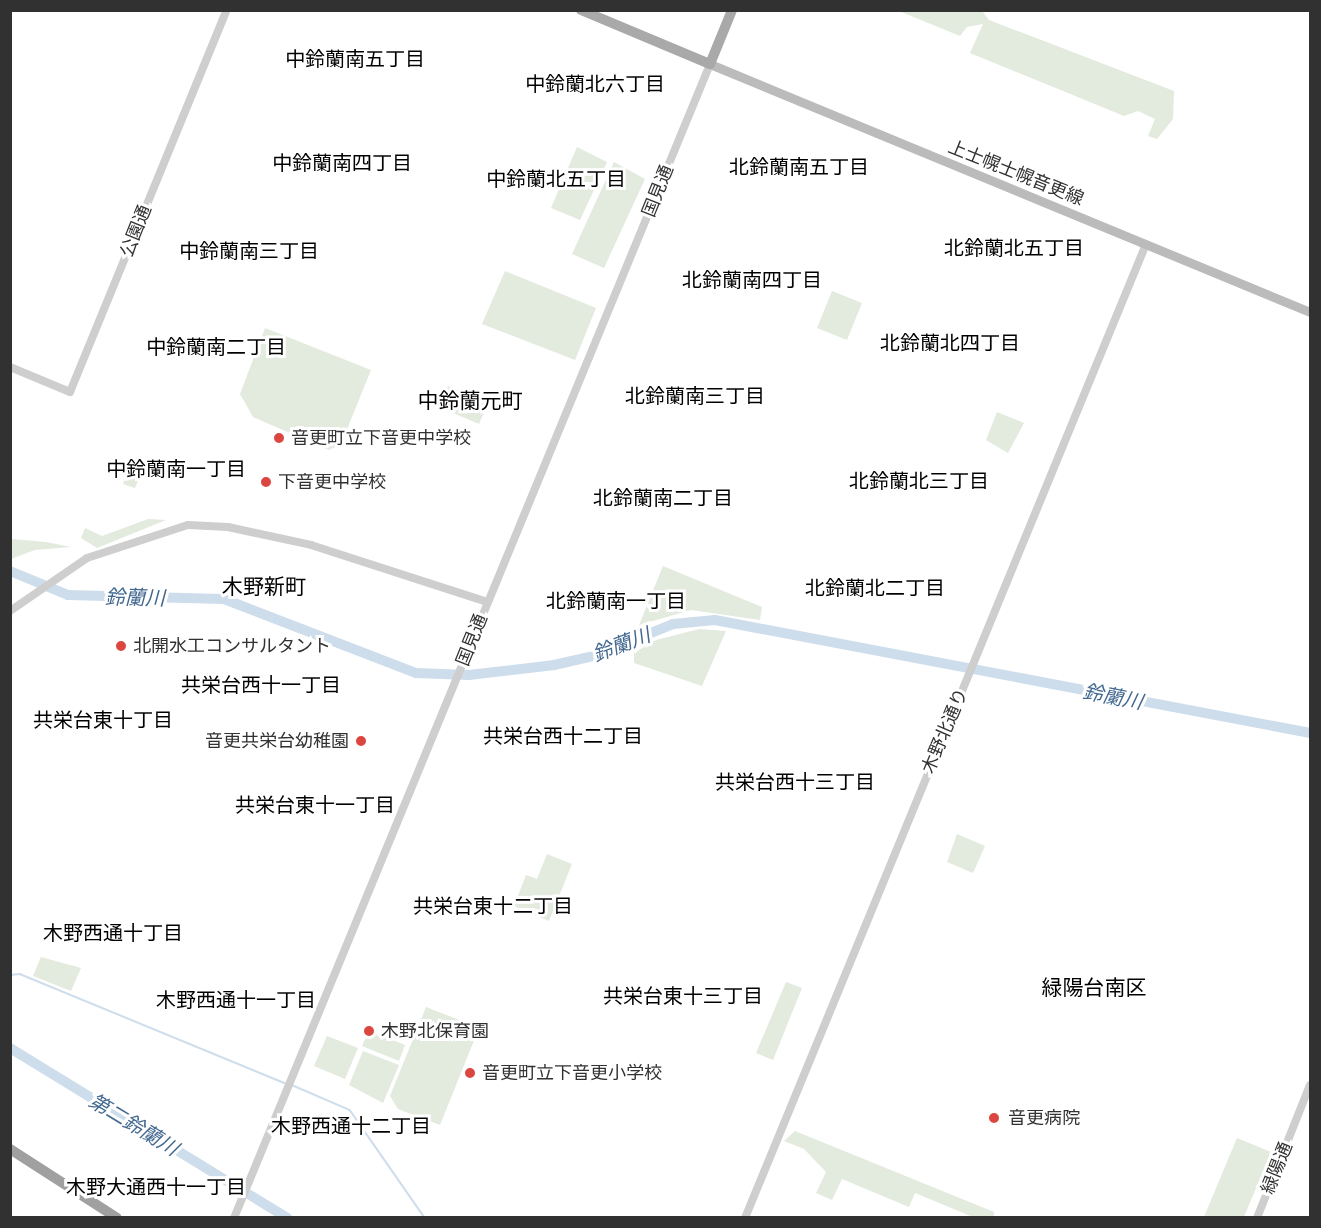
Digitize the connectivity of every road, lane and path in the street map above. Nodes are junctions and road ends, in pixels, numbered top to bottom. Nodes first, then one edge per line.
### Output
1 (227, 10) edge
2 (581, 10) edge
3 (732, 10) edge
4 (710, 64) junction
5 (1146, 244) junction
6 (1311, 312) edge
7 (10, 367) edge
8 (487, 602) junction
9 (10, 612) edge
10 (1311, 1085) edge
11 (10, 1149) edge
12 (117, 1218) edge
13 (234, 1218) edge
14 (745, 1218) edge
15 (1257, 1218) edge

1 - 7 street, 公園通
2 - 4 main road
3 - 4 main road
4 - 5 main road, 上士幌士幌音更線
4 - 8 street, 国見通
5 - 6 main road, 上士幌士幌音更線
5 - 14 street, 木野北通り
8 - 9 street
8 - 13 street, 国見通
10 - 15 street, 緑陽通
11 - 12 highway

